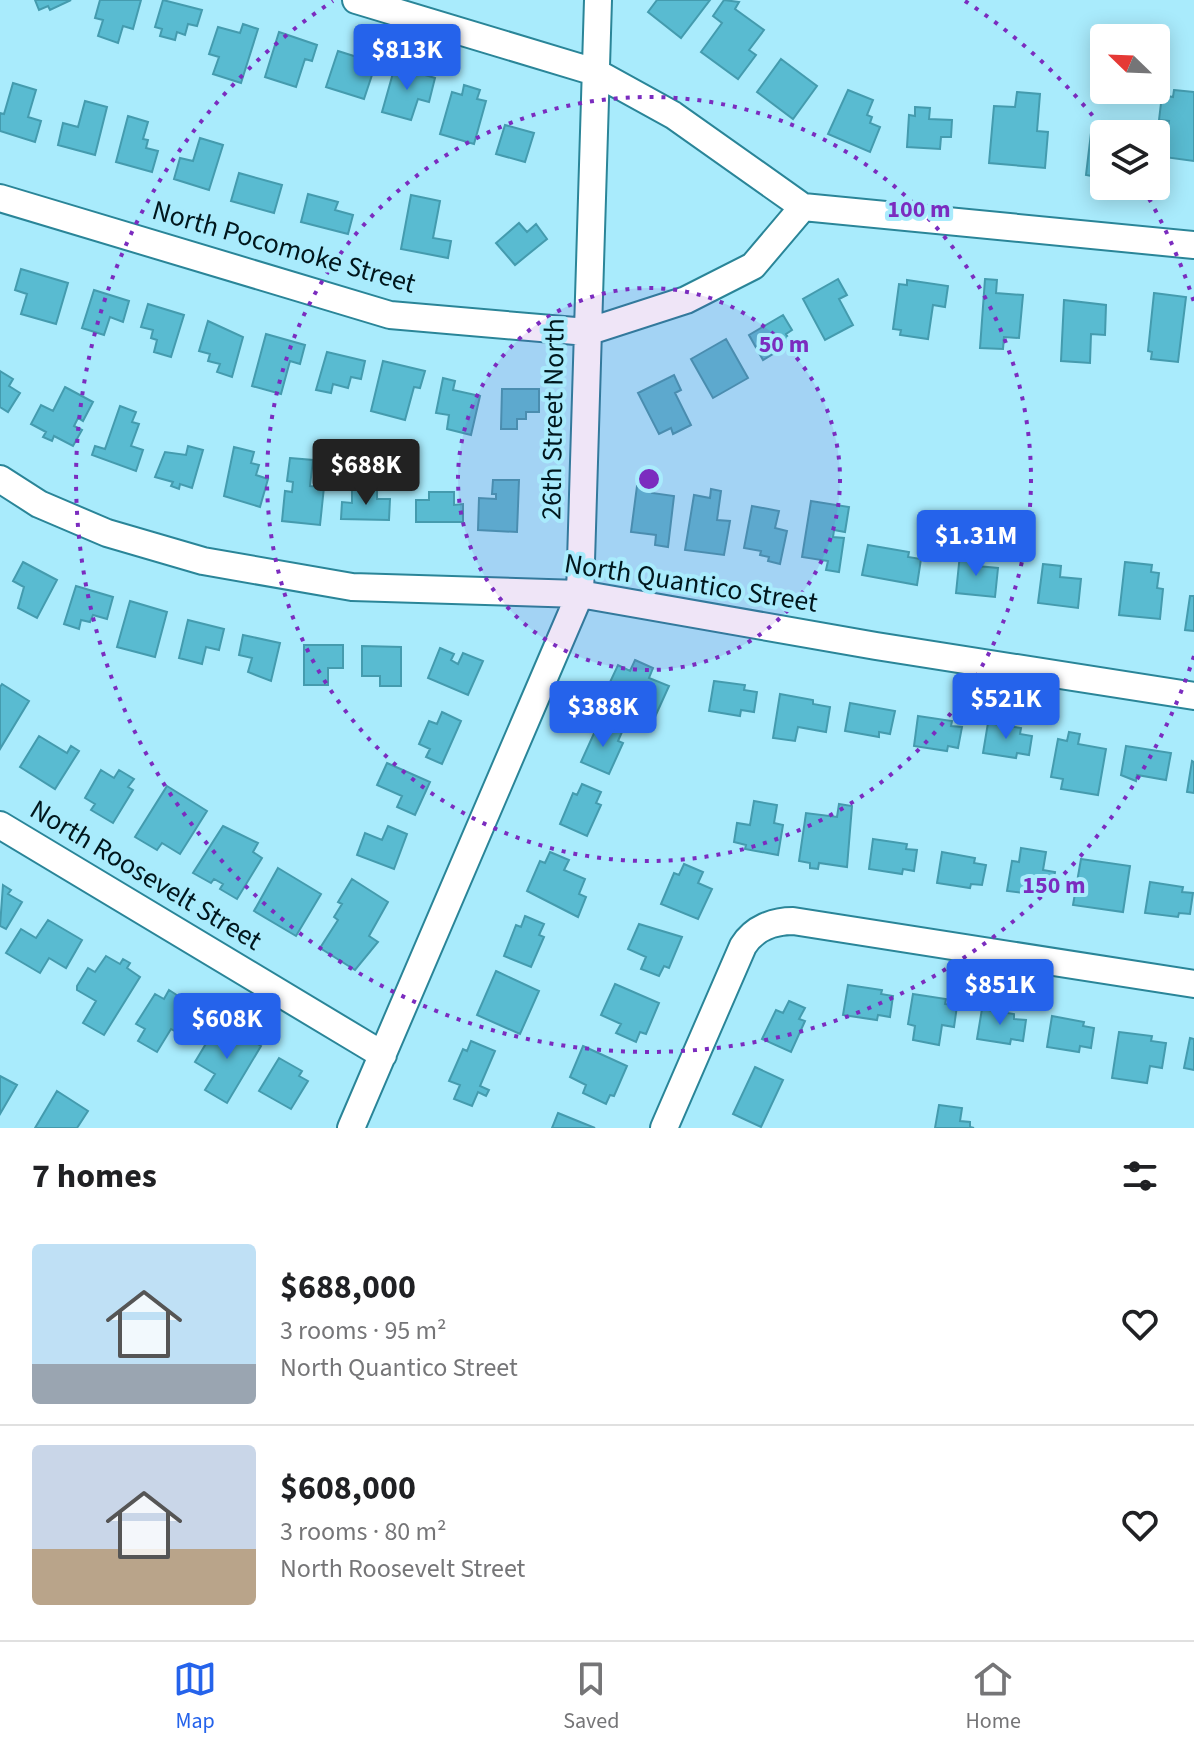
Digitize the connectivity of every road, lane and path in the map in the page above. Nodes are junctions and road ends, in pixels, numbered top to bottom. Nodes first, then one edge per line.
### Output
1 (356, 0) edge
2 (598, 0) edge
3 (595, 72) junction
4 (0, 198) edge
5 (803, 207) junction
6 (1194, 245) edge
7 (587, 332) junction
8 (0, 479) edge
9 (580, 594) junction
10 (1194, 696) edge
11 (0, 825) edge
12 (1194, 984) edge
13 (383, 1055) junction
14 (351, 1128) edge
15 (664, 1128) edge

1 - 3 street
2 - 3 street, 26th Street North
3 - 5 street
3 - 7 street, 26th Street North
4 - 7 street, North Pocomoke Street
5 - 6 street
5 - 7 street, North Pocomoke Street
7 - 9 street, 26th Street North
8 - 9 street, North Quantico Street
9 - 10 street, North Quantico Street
9 - 13 street, 26th Street North
11 - 13 street, North Roosevelt Street
12 - 15 street
13 - 14 street, 26th Street North

